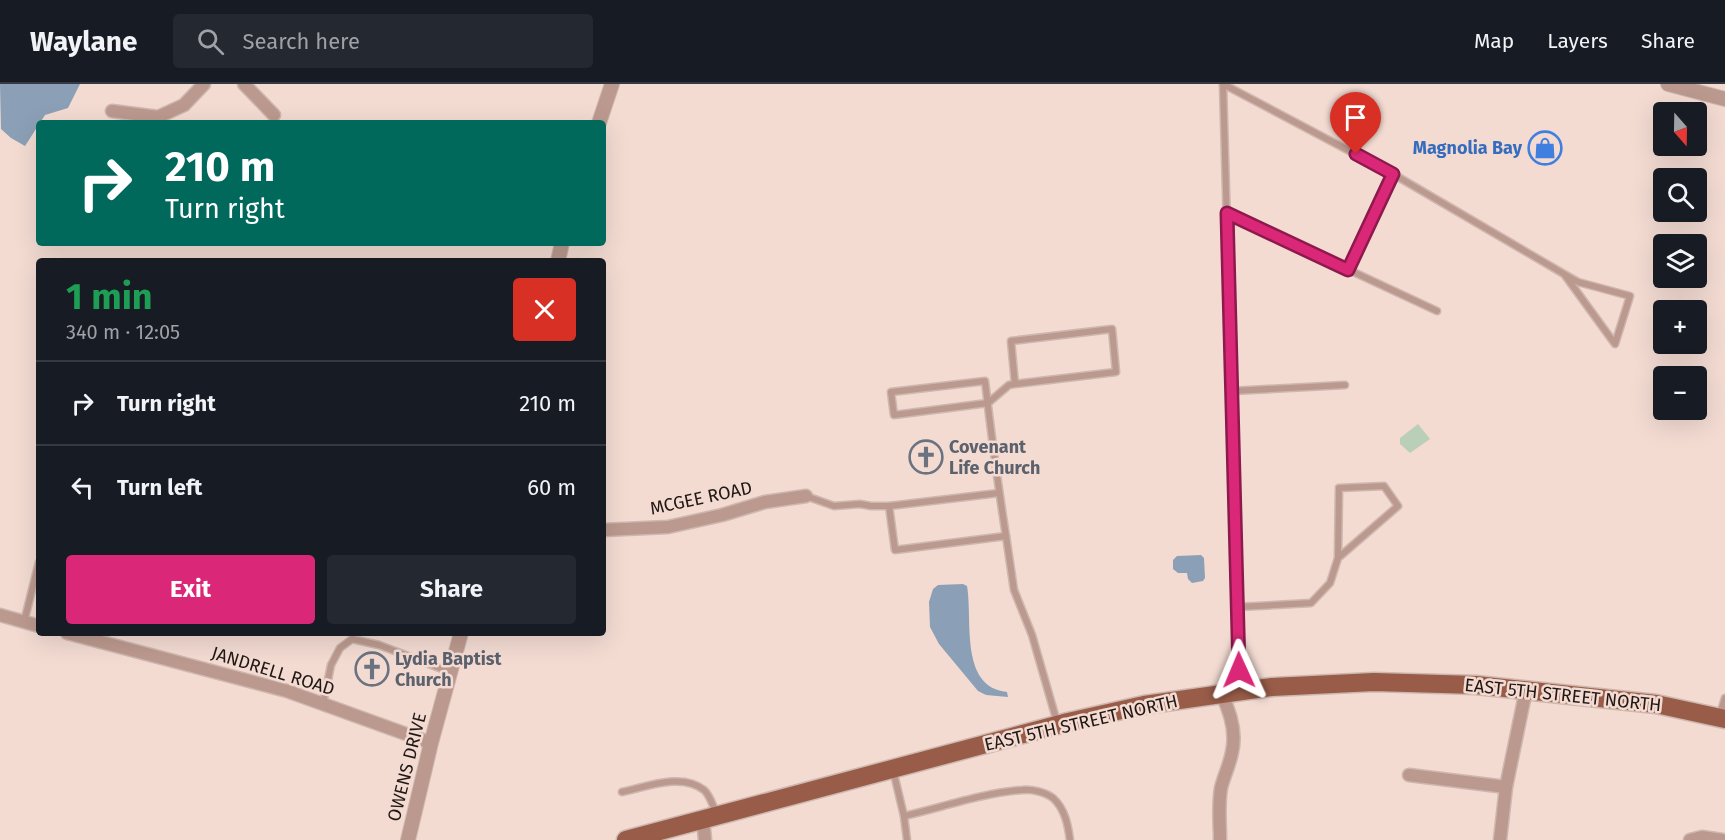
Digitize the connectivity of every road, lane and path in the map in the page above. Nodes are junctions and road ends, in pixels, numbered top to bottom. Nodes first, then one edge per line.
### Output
1 (204, 84) edge
2 (243, 84) edge
3 (612, 84) edge
4 (1223, 84) edge
5 (1673, 85) edge
6 (1725, 99) edge
7 (112, 111) dead end
8 (274, 115) dead end
9 (600, 120) edge
10 (1393, 174) junction
11 (1227, 213) junction
12 (1348, 270) junction
13 (1564, 274) junction
14 (1437, 311) dead end
15 (1015, 384) junction
16 (1345, 385) dead end
17 (1232, 391) junction
18 (988, 403) junction
19 (999, 494) junction
20 (806, 496) joint
21 (889, 506) junction
22 (606, 530) edge
23 (1005, 536) junction
24 (1338, 558) junction
25 (36, 574) edge
26 (1238, 607) junction
27 (0, 615) edge
28 (24, 622) junction
29 (36, 625) edge
30 (78, 636) edge
31 (460, 636) edge
32 (450, 672) junction
33 (1526, 690) junction
34 (1240, 691) junction
35 (1221, 693) junction
36 (1725, 698) edge
37 (323, 704) junction
38 (1722, 718) edge
39 (1058, 725) junction
40 (431, 743) junction
41 (893, 770) junction
42 (1409, 775) dead end
43 (1506, 787) junction
44 (622, 792) dead end
45 (904, 816) junction
46 (710, 817) junction
47 (669, 834) edge
48 (408, 840) edge
49 (626, 840) edge
50 (705, 840) edge
51 (907, 840) edge
52 (1070, 840) edge
53 (1220, 840) edge
54 (1500, 840) edge
55 (1690, 840) edge
56 (1722, 840) edge

1 - 7 street
2 - 8 street
3 - 9 street
4 - 10 lane
4 - 11 lane
5 - 6 street
10 - 12 lane
10 - 13 lane
11 - 12 lane
11 - 17 lane
12 - 14 lane
13 - 13 lane
15 - 15 lane
15 - 18 lane
16 - 17 lane
17 - 26 lane
18 - 18 lane
18 - 19 lane
19 - 21 lane
19 - 23 lane
20 - 21 lane
20 - 22 street, MCGEE ROAD
21 - 23 lane
23 - 39 lane
24 - 24 lane
24 - 26 lane
25 - 28 lane
26 - 34 lane
27 - 28 street
28 - 29 street
30 - 37 street, JANDRELL ROAD
31 - 32 street, OWENS DRIVE
32 - 37 lane
32 - 40 street, OWENS DRIVE
33 - 34 main road, EAST 5TH STREET NORTH
33 - 38 main road, EAST 5TH STREET NORTH
33 - 43 street
34 - 35 main road, EAST 5TH STREET NORTH
35 - 39 main road, EAST 5TH STREET NORTH
35 - 53 street
36 - 38 lane
37 - 40 street, JANDRELL ROAD
39 - 41 main road, EAST 5TH STREET NORTH
40 - 48 street, OWENS DRIVE
41 - 45 lane
41 - 46 main road, EAST 5TH STREET NORTH
42 - 43 street
43 - 54 street
44 - 46 lane
45 - 51 lane
45 - 52 lane
46 - 47 main road, EAST 5TH STREET NORTH
46 - 50 street
47 - 49 main road, EAST 5TH STREET NORTH
55 - 56 street

